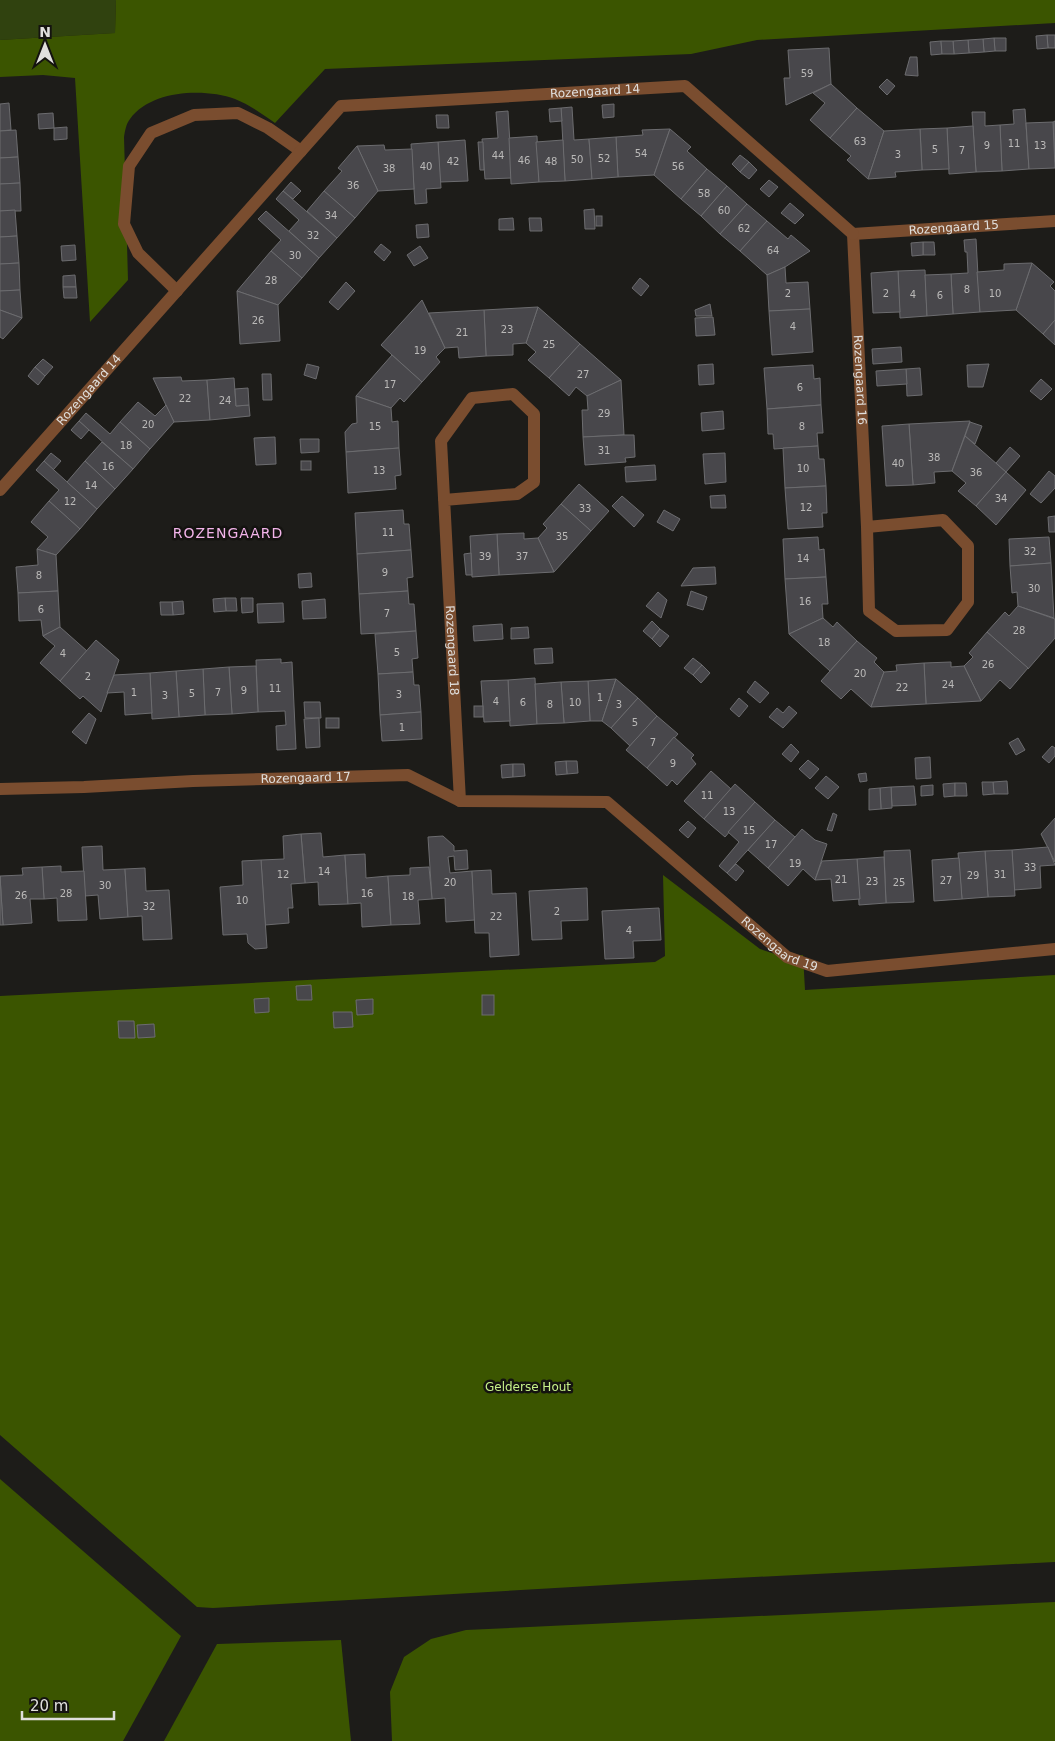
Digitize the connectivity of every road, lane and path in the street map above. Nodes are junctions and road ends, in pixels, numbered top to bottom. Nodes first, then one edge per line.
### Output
1 (301, 151) junction
2 (1055, 221) edge
3 (853, 234) junction
4 (177, 291) junction
5 (0, 490) edge
6 (444, 500) junction
7 (867, 527) junction
8 (0, 789) edge
9 (460, 801) junction
10 (607, 802) joint
11 (1055, 949) edge

1 - 3 street, Rozengaard 14
1 - 4 street, Rozengaard 14
1 - 4 street
2 - 3 street, Rozengaard 15
3 - 7 street, Rozengaard 16
4 - 5 street, Rozengaard 14
6 - 6 street, Rozengaard 18
6 - 9 street, Rozengaard 18
7 - 7 street, Rozengaard 16
8 - 9 street, Rozengaard 17
9 - 10 street, Rozengaard 17
10 - 11 street, Rozengaard 19

